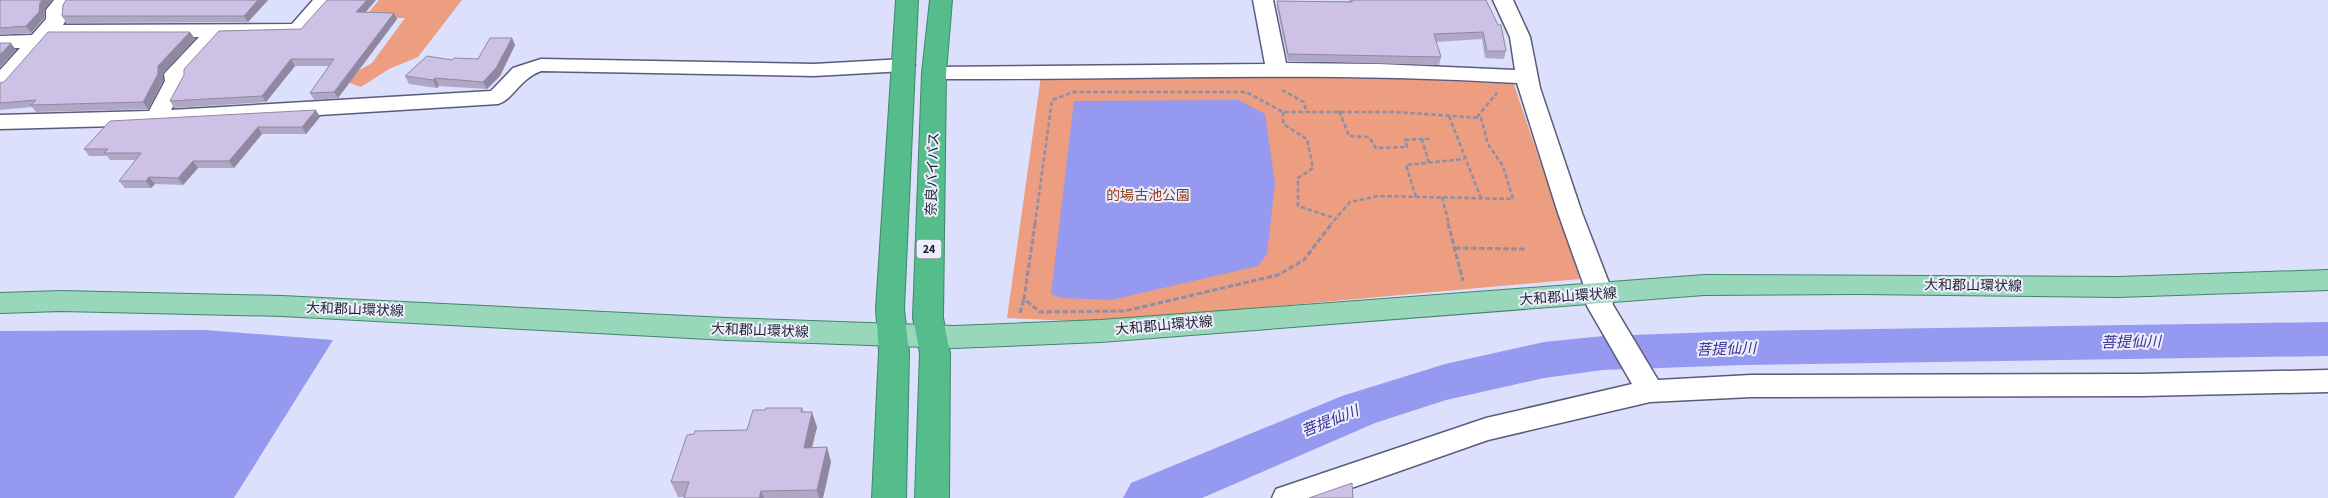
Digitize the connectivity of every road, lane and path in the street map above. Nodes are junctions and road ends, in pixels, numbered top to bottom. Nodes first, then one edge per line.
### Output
1 (65, 0) edge
2 (324, 0) edge
3 (907, 0) edge
4 (941, 0) edge
5 (1263, 0) edge
6 (1503, 0) edge
7 (216, 31) junction
8 (41, 36) junction
9 (0, 42) edge
10 (904, 65) junction
11 (934, 73) junction
12 (1527, 77) junction
13 (1276, 78) junction
14 (0, 83) edge
15 (1500, 89) dead end
16 (1306, 111) junction
17 (1339, 111) junction
18 (1283, 112) junction
19 (1449, 116) junction
20 (156, 118) junction
21 (1477, 118) junction
22 (0, 122) edge
23 (1422, 139) junction
24 (1432, 139) dead end
25 (1464, 159) junction
26 (1429, 163) junction
27 (1416, 197) junction
28 (1442, 197) junction
29 (1481, 198) junction
30 (1334, 218) junction
31 (1454, 248) junction
32 (1525, 249) dead end
33 (2328, 280) edge
34 (1464, 283) dead end
35 (1024, 299) junction
36 (1599, 300) junction
37 (0, 303) edge
38 (1019, 318) dead end
39 (892, 335) junction
40 (931, 336) junction
41 (2328, 381) edge
42 (1647, 386) junction
43 (888, 498) edge
44 (932, 498) edge
45 (1287, 498) edge

1 - 8 street
2 - 7 street
3 - 10 highway
4 - 11 highway, 奈良バイパス / 24
5 - 13 street
6 - 12 street
7 - 8 street
7 - 20 street
8 - 9 street
8 - 14 street
10 - 20 street
10 - 39 highway
11 - 13 street
11 - 40 highway, 奈良バイパス / 24
12 - 13 street
12 - 36 street
13 - 16 path
15 - 21 path
16 - 17 path
16 - 18 path
17 - 19 path
17 - 23 path
18 - 30 path
18 - 35 path
19 - 21 path
19 - 25 path
20 - 22 street
21 - 29 path
23 - 24 path
23 - 26 path
25 - 26 path
25 - 29 path
26 - 27 path
27 - 28 path
27 - 30 path
28 - 29 path
28 - 31 path
30 - 35 path
31 - 32 path
31 - 34 path
33 - 36 main road, 大和郡山環状線
35 - 38 path
36 - 40 main road, 大和郡山環状線
36 - 42 street
37 - 39 main road, 大和郡山環状線
39 - 40 main road, 大和郡山環状線
39 - 43 highway
40 - 44 highway, 奈良バイパス / 24
41 - 42 street
42 - 45 street

